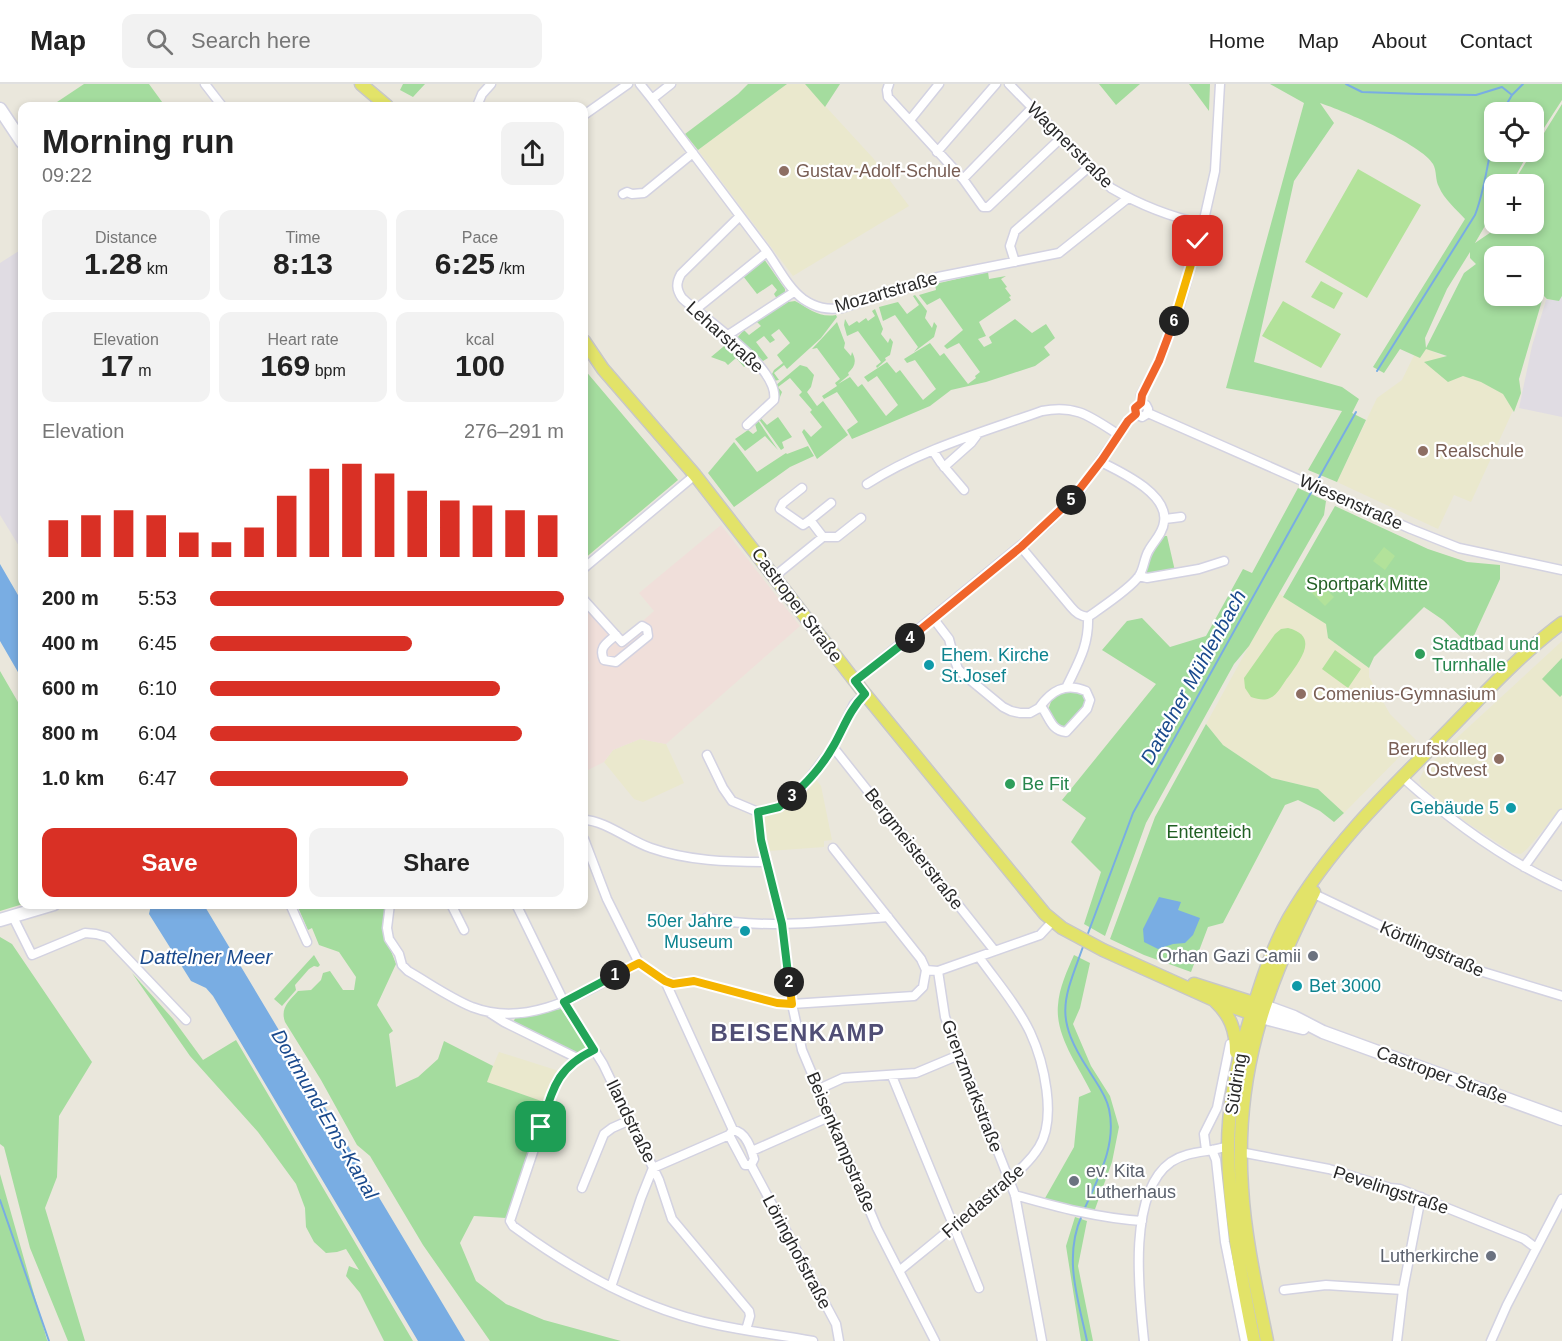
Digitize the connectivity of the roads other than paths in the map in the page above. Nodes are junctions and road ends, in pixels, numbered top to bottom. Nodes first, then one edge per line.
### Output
1 (205, 84) edge
2 (361, 84) edge
3 (491, 84) edge
4 (627, 84) edge
5 (640, 84) edge
6 (671, 84) edge
7 (889, 84) edge
8 (939, 84) edge
9 (996, 84) edge
10 (1009, 84) edge
11 (1220, 84) edge
12 (652, 99) junction
13 (219, 102) edge
14 (382, 102) edge
15 (477, 102) edge
16 (1032, 108) junction
17 (0, 109) edge
18 (588, 112) edge
19 (909, 120) junction
20 (18, 135) edge
21 (1061, 138) junction
22 (937, 152) junction
23 (693, 153) junction
24 (1089, 166) junction
25 (963, 179) junction
26 (623, 194) dead end
27 (1128, 198) junction
28 (740, 216) junction
29 (1203, 224) junction
30 (767, 252) junction
31 (1015, 262) junction
32 (794, 292) junction
33 (695, 310) junction
34 (729, 335) junction
35 (588, 347) edge
36 (1141, 403) junction
37 (1148, 413) junction
38 (1136, 414) junction
39 (747, 425) dead end
40 (977, 434) junction
41 (1119, 435) junction
42 (933, 451) junction
43 (1101, 462) junction
44 (944, 467) junction
45 (695, 475) junction
46 (867, 484) dead end
47 (802, 488) dead end
48 (964, 490) dead end
49 (831, 502) dead end
50 (1181, 517) dead end
51 (861, 518) dead end
52 (1165, 519) junction
53 (810, 520) junction
54 (823, 537) junction
55 (1021, 547) junction
56 (1224, 561) dead end
57 (588, 565) edge
58 (1562, 570) edge
59 (775, 576) junction
60 (1139, 576) junction
61 (588, 604) edge
62 (1088, 617) junction
63 (933, 618) junction
64 (1562, 623) edge
65 (616, 635) junction
66 (855, 681) junction
67 (1067, 686) junction
68 (865, 694) junction
69 (1039, 708) junction
70 (833, 747) junction
71 (707, 756) dead end
72 (1402, 777) junction
73 (758, 812) junction
74 (1562, 814) edge
75 (588, 821) edge
76 (834, 848) dead end
77 (588, 849) edge
78 (766, 862) junction
79 (1524, 867) junction
80 (1562, 885) edge
81 (1310, 892) junction
82 (38, 909) edge
83 (293, 909) edge
84 (389, 909) edge
85 (454, 909) edge
86 (518, 909) edge
87 (888, 917) junction
88 (706, 918) dead end
89 (6, 919) edge
90 (1053, 921) junction
91 (782, 924) junction
92 (464, 930) dead end
93 (307, 942) dead end
94 (994, 951) junction
95 (979, 957) junction
96 (639, 963) junction
97 (926, 970) junction
98 (938, 971) junction
99 (1155, 972) junction
100 (665, 981) junction
101 (1562, 996) edge
102 (1214, 1000) junction
103 (564, 1002) junction
104 (792, 1004) junction
105 (1258, 1010) junction
106 (487, 1011) junction
107 (186, 1020) dead end
108 (1230, 1044) dead end
109 (594, 1050) junction
110 (959, 1055) junction
111 (577, 1058) junction
112 (1236, 1073) junction
113 (892, 1076) junction
114 (819, 1089) junction
115 (831, 1116) junction
116 (1562, 1119) edge
117 (630, 1120) junction
118 (731, 1132) junction
119 (1228, 1146) junction
120 (1209, 1150) junction
121 (752, 1151) junction
122 (1240, 1152) junction
123 (751, 1165) junction
124 (653, 1168) junction
125 (1008, 1179) junction
126 (582, 1188) dead end
127 (1015, 1195) junction
128 (1421, 1197) junction
129 (1562, 1199) edge
130 (1142, 1221) junction
131 (955, 1227) junction
132 (1536, 1248) junction
133 (899, 1271) junction
134 (611, 1287) junction
135 (979, 1288) dead end
136 (1284, 1290) dead end
137 (1403, 1290) junction
138 (746, 1330) junction
139 (813, 1341) edge
140 (838, 1341) edge
141 (935, 1341) edge
142 (1042, 1341) edge
143 (1144, 1341) edge
144 (1245, 1341) edge
145 (1254, 1341) edge
146 (1267, 1341) edge
147 (1397, 1341) edge
148 (1491, 1341) edge

1 - 13 street
2 - 14 main road
3 - 15 street
4 - 18 street
5 - 12 street, Mozartstraße
6 - 12 street
7 - 19 street
8 - 19 street
9 - 22 street
10 - 16 street, Wagnerstraße
11 - 29 street
12 - 23 street, Mozartstraße
16 - 21 street, Wagnerstraße
16 - 25 street
17 - 20 main road
19 - 22 street
21 - 24 street, Wagnerstraße
21 - 25 street
22 - 25 street
23 - 26 street
23 - 28 street, Mozartstraße
24 - 27 street, Wagnerstraße
24 - 31 street
27 - 29 street, Wagnerstraße
27 - 31 street, Mozartstraße
28 - 30 street, Mozartstraße
28 - 33 street, Leharstraße
29 - 36 street
30 - 32 street, Mozartstraße
30 - 33 street
31 - 32 street, Mozartstraße
32 - 34 street
33 - 34 street, Leharstraße
34 - 39 street, Leharstraße
35 - 45 main road, Castroper Straße
36 - 37 street
36 - 38 street
37 - 38 street
37 - 58 street, Wiesenstraße
38 - 41 street
40 - 41 street
40 - 42 street
40 - 44 street
41 - 43 street
42 - 44 street
42 - 46 street
43 - 52 street
43 - 55 street
44 - 48 street
45 - 57 street
45 - 59 main road, Castroper Straße
47 - 53 street
49 - 53 street
50 - 52 street
51 - 54 street
52 - 60 street
53 - 54 street
54 - 59 street
55 - 62 street
55 - 63 street
56 - 60 street
59 - 66 main road, Castroper Straße
60 - 62 street
61 - 65 street
62 - 67 street
63 - 66 street
63 - 69 street
64 - 72 main road, Südring
65 - 65 street
66 - 68 main road, Castroper Straße
67 - 69 street
67 - 69 street
68 - 70 street
68 - 90 main road, Castroper Straße
70 - 73 street
70 - 94 street, Bergmeisterstraße
71 - 73 street
72 - 79 street
72 - 81 main road, Südring
73 - 78 street, Beisenkampstraße
74 - 79 street
75 - 78 street
76 - 87 street
77 - 96 street
78 - 91 street, Beisenkampstraße
79 - 80 street
81 - 101 street, Körtlingstraße
81 - 105 main road, Südring
82 - 89 main road
83 - 93 street
84 - 106 street
85 - 92 street
86 - 103 street, Ilandstraße
87 - 91 street
87 - 97 street
88 - 91 street
89 - 107 street
90 - 94 street
90 - 99 main road, Castroper Straße
91 - 104 street, Beisenkampstraße
94 - 95 street
95 - 98 street
95 - 125 street, Friedastraße
96 - 100 street
96 - 103 street
97 - 98 street
97 - 104 street
98 - 110 street, Grenzmarkstraße
99 - 102 main road, Castroper Straße
99 - 105 main road, Castroper Straße
100 - 104 street
100 - 118 street, Löringhofstraße
102 - 105 main road, Castroper Straße
102 - 112 main road
103 - 106 street
103 - 109 street, Ilandstraße
104 - 114 street, Beisenkampstraße
105 - 112 main road, Südring
105 - 116 main road, Castroper Straße
105 - 122 main road, Südring
106 - 111 street
108 - 120 street, Südring
109 - 111 street
109 - 117 street, Ilandstraße
110 - 113 street
110 - 125 street, Grenzmarkstraße
111 - 134 street
112 - 119 main road, Südring
113 - 114 street
113 - 131 street
114 - 115 street, Beisenkampstraße
115 - 121 street
115 - 133 street, Beisenkampstraße
117 - 124 street, Ilandstraße
117 - 126 street
118 - 121 street, Löringhofstraße
118 - 123 street, Löringhofstraße
118 - 124 street
119 - 120 street
119 - 145 main road, Südring
120 - 130 street
120 - 144 street, Südring
121 - 123 street
122 - 128 street, Pevelingstraße
122 - 146 main road, Südring
123 - 140 street, Löringhofstraße
124 - 134 street
124 - 138 street, Ilandstraße
125 - 127 street, Grenzmarkstraße
125 - 131 street, Friedastraße
127 - 130 street
127 - 142 street, Grenzmarkstraße
128 - 132 street, Pevelingstraße
128 - 137 street
129 - 132 street
130 - 143 street
131 - 133 street, Friedastraße
131 - 135 street
132 - 148 street
133 - 141 street, Beisenkampstraße
134 - 138 street
136 - 137 street
137 - 147 street
138 - 139 street

